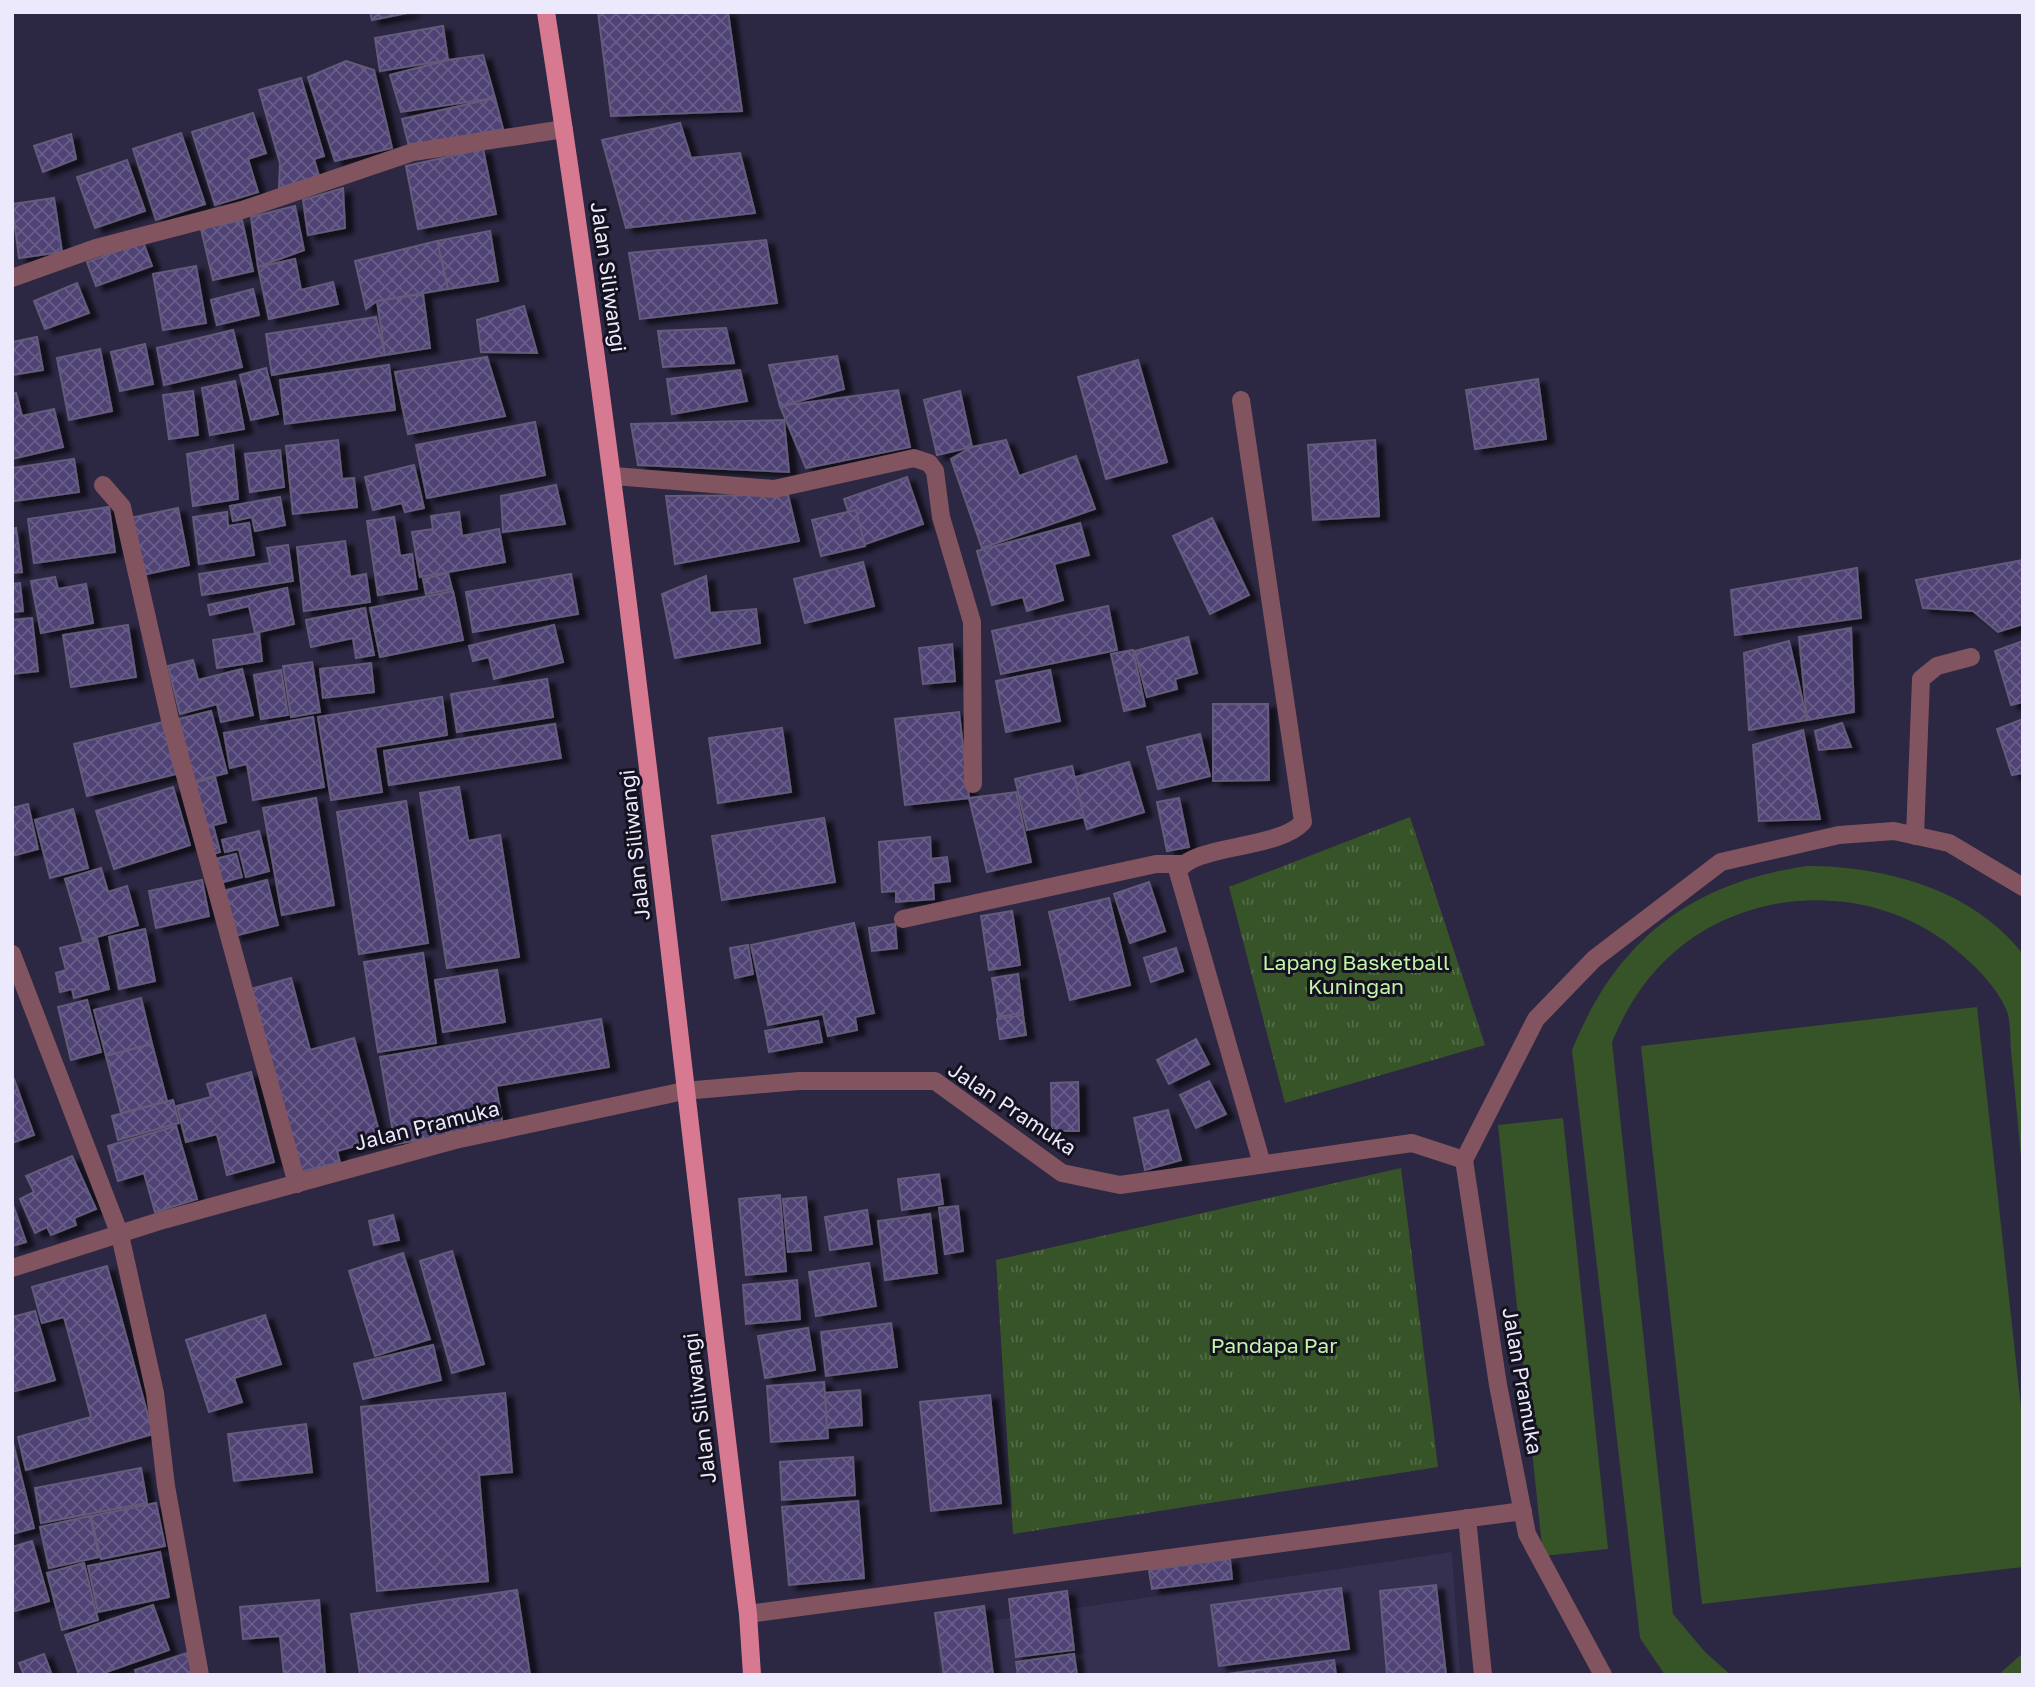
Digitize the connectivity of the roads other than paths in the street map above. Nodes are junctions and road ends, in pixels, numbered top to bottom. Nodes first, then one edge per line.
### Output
1 (546, 12) edge
2 (564, 129) junction
3 (12, 278) edge
4 (1241, 400) dead end
5 (614, 476) junction
6 (103, 485) dead end
7 (1971, 657) dead end
8 (973, 784) dead end
9 (1915, 836) junction
10 (1184, 864) junction
11 (2023, 887) edge
12 (903, 919) dead end
13 (12, 954) edge
14 (684, 1091) junction
15 (1464, 1160) junction
16 (1262, 1164) junction
17 (297, 1184) junction
18 (120, 1235) junction
19 (12, 1268) edge
20 (1523, 1511) junction
21 (1467, 1518) junction
22 (748, 1614) junction
23 (200, 1675) edge
24 (752, 1675) edge
25 (1483, 1675) edge
26 (1603, 1675) edge

1 - 2 main road, Jalan Siliwangi
2 - 3 street
2 - 5 main road, Jalan Siliwangi
4 - 10 street
5 - 8 street
5 - 14 main road, Jalan Siliwangi
6 - 17 street
7 - 9 street
9 - 11 street
9 - 15 street
10 - 12 street
10 - 16 street
13 - 18 street
14 - 16 street, Jalan Pramuka
14 - 17 street, Jalan Pramuka
14 - 22 main road, Jalan Siliwangi
15 - 16 street, Jalan Pramuka
15 - 20 street, Jalan Pramuka
17 - 18 street, Jalan Pramuka
18 - 19 street, Jalan Pramuka
18 - 23 street
20 - 21 street
20 - 26 street, Jalan Pramuka
21 - 22 street
21 - 25 street
22 - 24 main road, Jalan Siliwangi

